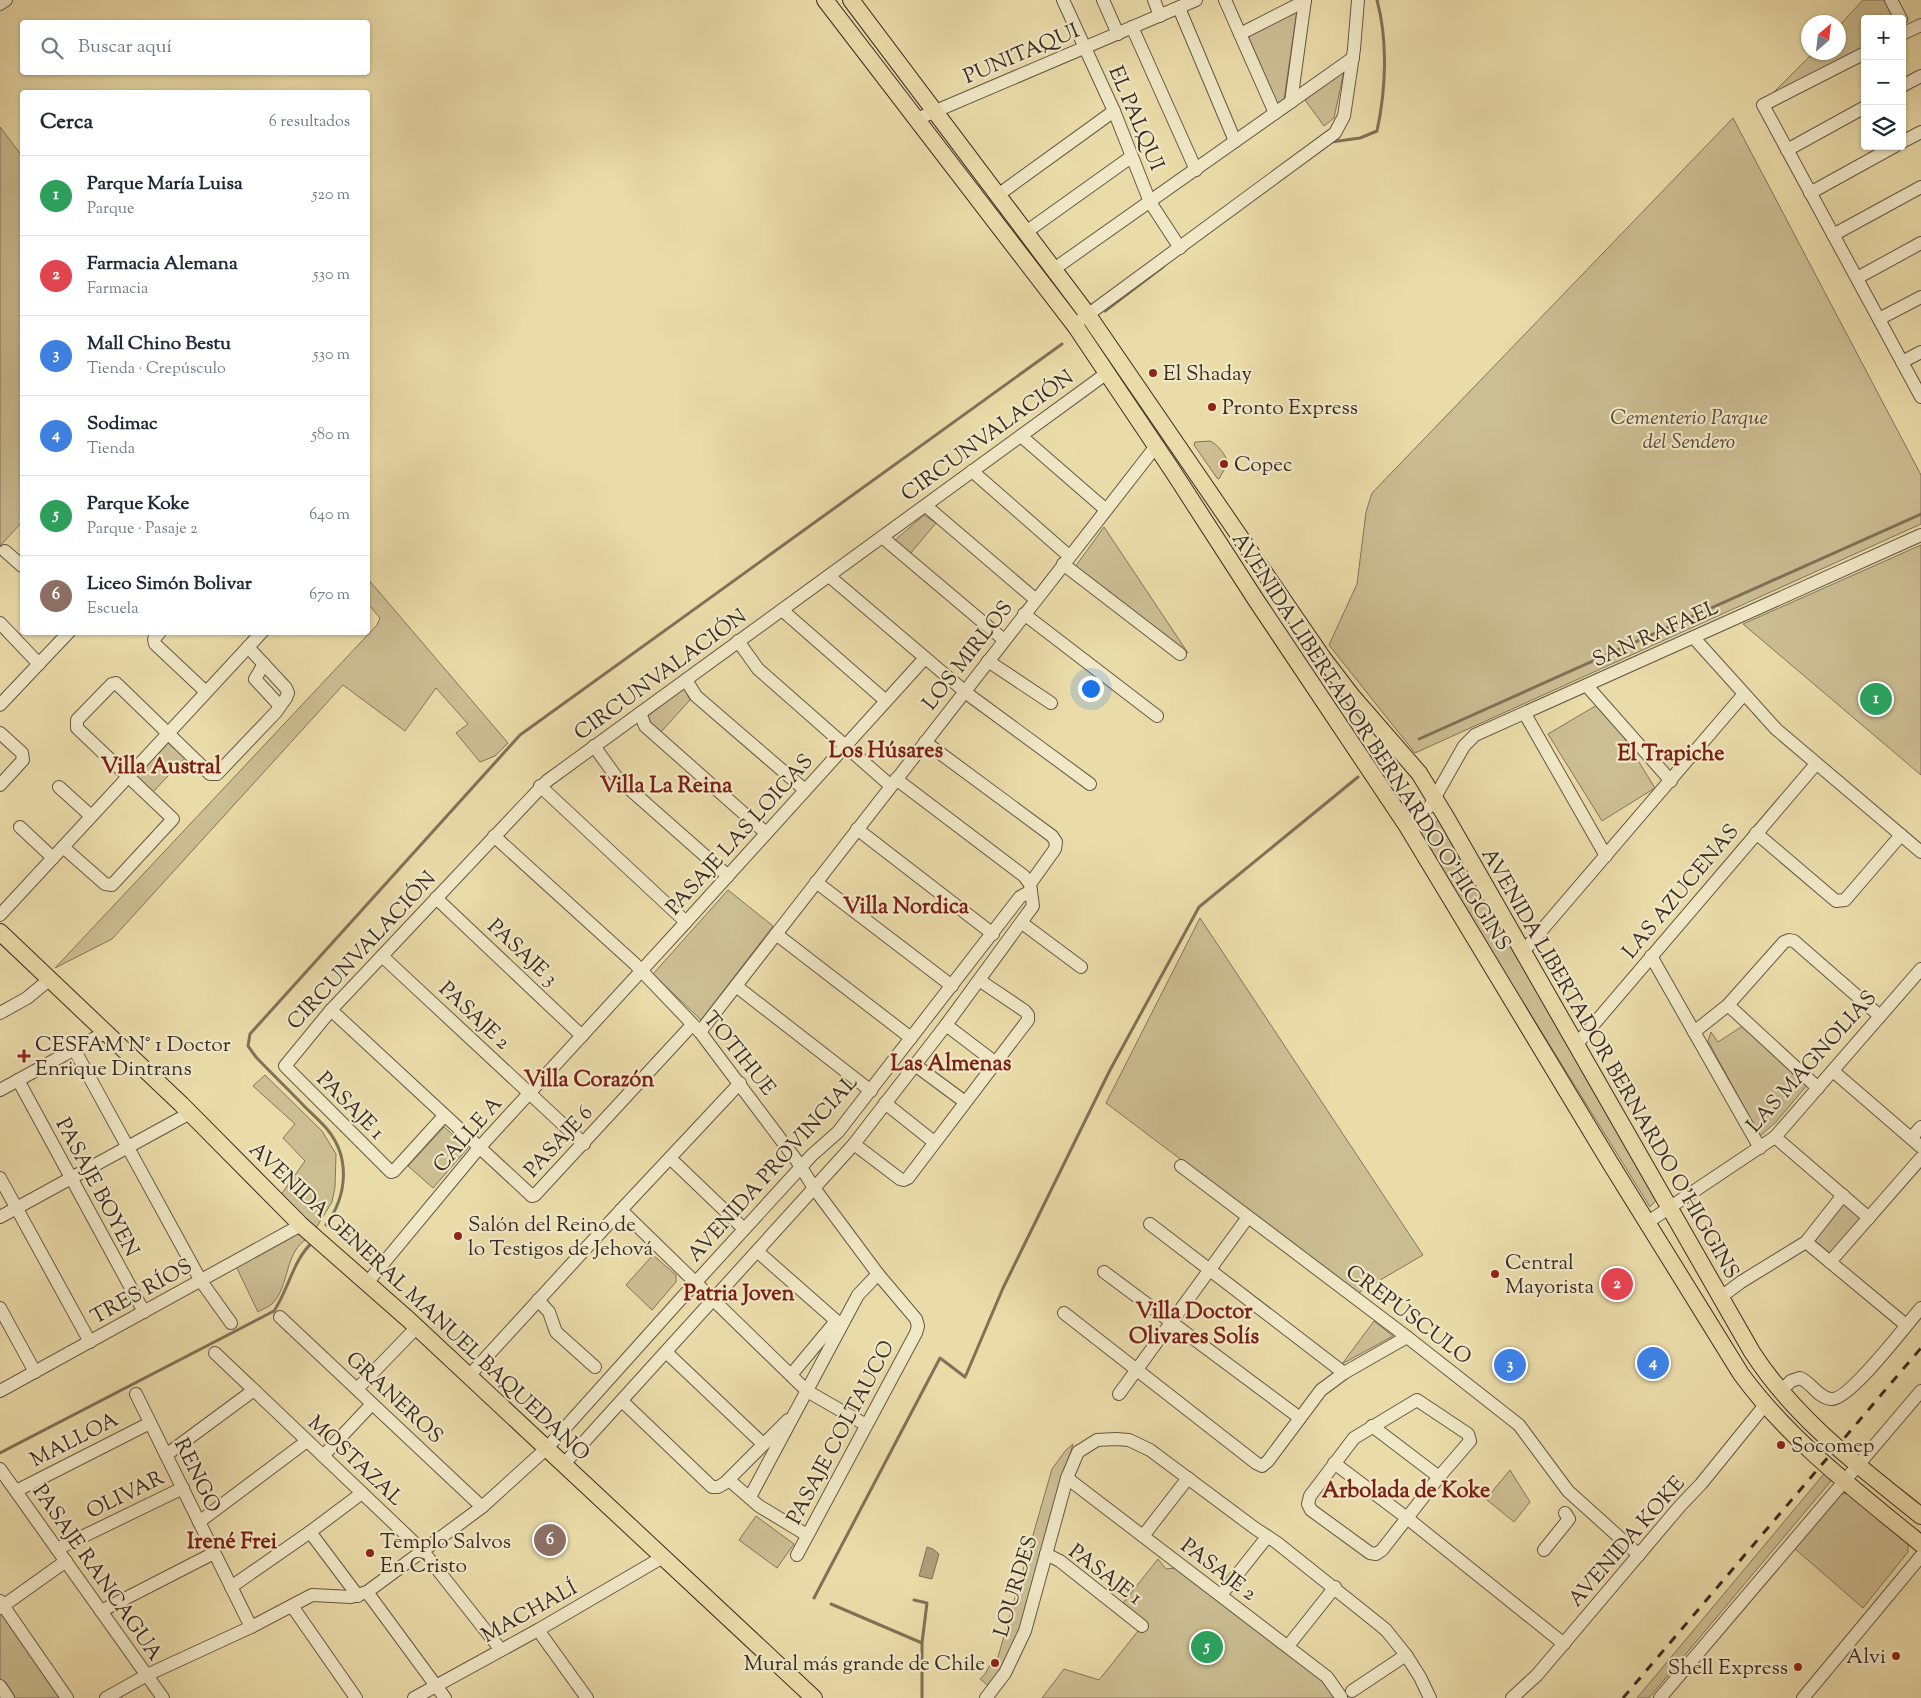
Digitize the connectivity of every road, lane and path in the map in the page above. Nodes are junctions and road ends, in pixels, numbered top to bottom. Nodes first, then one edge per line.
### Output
1 (6, 0) edge
2 (825, 0) edge
3 (851, 0) edge
4 (1063, 0) edge
5 (1103, 0) edge
6 (1154, 0) edge
7 (1196, 0) edge
8 (1225, 0) edge
9 (1358, 0) edge
10 (1891, 0) edge
11 (1305, 1) edge
12 (0, 4) edge
13 (1179, 8) junction
14 (1898, 15) edge
15 (1160, 16) junction
16 (1921, 25) edge
17 (1906, 26) edge
18 (1132, 28) junction
19 (1118, 34) junction
20 (1240, 34) junction
21 (1085, 47) junction
22 (1861, 55) edge
23 (1353, 58) junction
24 (1921, 76) edge
25 (1906, 84) edge
26 (1291, 102) junction
27 (1861, 109) edge
28 (1114, 111) junction
29 (1275, 113) junction
30 (939, 117) junction
31 (917, 119) junction
32 (1921, 132) edge
33 (927, 133) junction
34 (1906, 140) edge
35 (1235, 141) junction
36 (1787, 150) junction
37 (1888, 150) edge
38 (1131, 157) junction
39 (1196, 170) junction
40 (1921, 187) edge
41 (1810, 192) junction
42 (998, 195) junction
43 (1150, 202) junction
44 (1026, 232) junction
45 (1833, 235) junction
46 (1921, 243) edge
47 (1180, 248) junction
48 (1054, 269) junction
49 (1857, 278) junction
50 (1921, 297) edge
51 (1088, 315) junction
52 (1879, 319) junction
53 (1076, 327) junction
54 (1921, 352) edge
55 (1902, 362) junction
56 (1107, 373) junction
57 (1921, 397) edge
58 (1021, 436) junction
59 (1156, 446) junction
60 (972, 471) junction
61 (926, 506) junction
62 (1105, 509) junction
63 (1921, 535) edge
64 (882, 537) junction
65 (5, 551) dead end
66 (1066, 560) junction
67 (20, 564) edge
68 (829, 576) junction
69 (1035, 599) junction
70 (782, 610) junction
71 (1024, 614) junction
72 (0, 623) edge
73 (66, 635) edge
74 (157, 635) edge
75 (259, 635) edge
76 (1694, 638) junction
77 (1004, 640) junction
78 (738, 641) junction
79 (248, 647) junction
80 (1180, 654) dead end
81 (925, 658) junction
82 (988, 661) junction
83 (39, 664) junction
84 (264, 664) junction
85 (686, 680) junction
86 (1587, 686) junction
87 (964, 691) junction
88 (206, 692) junction
89 (1744, 694) junction
90 (886, 701) junction
91 (1051, 703) dead end
92 (0, 705) edge
93 (278, 709) junction
94 (640, 713) junction
95 (1525, 714) junction
96 (1157, 716) dead end
97 (0, 733) edge
98 (168, 733) junction
99 (925, 742) junction
100 (594, 746) junction
101 (845, 746) junction
102 (1816, 764) junction
103 (128, 776) junction
104 (1671, 781) junction
105 (893, 783) junction
106 (1090, 784) dead end
107 (0, 785) edge
108 (540, 786) junction
109 (60, 787) dead end
110 (805, 790) junction
111 (1434, 798) junction
112 (91, 816) junction
113 (20, 826) dead end
114 (1407, 826) junction
115 (857, 829) junction
116 (766, 833) junction
117 (1756, 833) junction
118 (1901, 835) junction
119 (494, 836) junction
120 (63, 847) junction
121 (1921, 852) edge
122 (1606, 856) junction
123 (53, 858) junction
124 (728, 876) junction
125 (816, 882) junction
126 (1031, 887) junction
127 (436, 898) junction
128 (0, 915) edge
129 (686, 922) junction
130 (1022, 923) junction
131 (0, 932) edge
132 (776, 934) junction
133 (993, 934) junction
134 (1524, 952) junction
135 (382, 956) junction
136 (1651, 956) junction
137 (1081, 967) dead end
138 (642, 970) junction
139 (1920, 972) edge
140 (50, 979) junction
141 (979, 980) junction
142 (736, 986) junction
143 (952, 986) junction
144 (1728, 1005) junction
145 (331, 1010) junction
146 (0, 1013) edge
147 (1880, 1016) junction
148 (946, 1025) junction
149 (696, 1028) junction
150 (106, 1032) junction
151 (1694, 1032) junction
152 (582, 1036) junction
153 (911, 1038) junction
154 (1576, 1045) junction
155 (74, 1049) junction
156 (286, 1062) joint
157 (996, 1063) junction
158 (915, 1065) junction
159 (1833, 1071) junction
160 (18, 1080) junction
161 (740, 1083) junction
162 (1818, 1088) junction
163 (0, 1090) edge
164 (871, 1090) junction
165 (529, 1093) junction
166 (965, 1102) junction
167 (885, 1103) junction
168 (190, 1113) junction
169 (444, 1116) junction
170 (1921, 1127) edge
171 (1775, 1137) junction
172 (934, 1142) junction
173 (1916, 1142) edge
174 (584, 1144) junction
175 (854, 1144) junction
176 (127, 1147) junction
177 (479, 1148) junction
178 (1760, 1148) junction
179 (670, 1158) junction
180 (1921, 1158) edge
181 (1181, 1166) dead end
182 (801, 1168) junction
183 (0, 1178) edge
184 (71, 1178) junction
185 (814, 1188) junction
186 (1843, 1195) junction
187 (16, 1208) junction
188 (1671, 1208) junction
189 (621, 1210) junction
190 (0, 1217) edge
191 (1248, 1217) junction
192 (1869, 1218) junction
193 (1648, 1222) junction
194 (1150, 1224) dead end
195 (302, 1225) junction
196 (744, 1230) junction
197 (1806, 1242) junction
198 (758, 1252) junction
199 (1830, 1262) junction
200 (1210, 1270) junction
201 (1104, 1272) dead end
202 (878, 1274) junction
203 (201, 1281) junction
204 (696, 1282) junction
205 (367, 1283) junction
206 (1721, 1297) junction
207 (538, 1300) junction
208 (713, 1300) junction
209 (0, 1308) edge
210 (1921, 1308) edge
211 (144, 1312) junction
212 (1064, 1313) dead end
213 (280, 1317) dead end
214 (1172, 1322) junction
215 (839, 1323) junction
216 (231, 1324) dead end
217 (1906, 1325) junction
218 (918, 1326) joint
219 (417, 1327) junction
220 (1407, 1337) junction
221 (90, 1342) junction
222 (666, 1352) junction
223 (214, 1353) dead end
224 (595, 1367) dead end
225 (1137, 1370) junction
226 (35, 1372) junction
227 (1344, 1373) junction
228 (470, 1376) junction
229 (791, 1376) junction
230 (254, 1390) junction
231 (357, 1390) junction
232 (807, 1391) junction
233 (1921, 1391) edge
234 (0, 1392) edge
235 (1780, 1392) junction
236 (136, 1394) dead end
237 (1119, 1394) dead end
238 (622, 1401) junction
239 (372, 1404) junction
240 (1765, 1405) junction
241 (797, 1411) junction
242 (1300, 1418) junction
243 (150, 1423) junction
244 (866, 1425) junction
245 (1372, 1426) junction
246 (307, 1442) junction
247 (763, 1444) junction
248 (547, 1448) junction
249 (166, 1455) junction
250 (323, 1456) junction
251 (1334, 1463) junction
252 (564, 1464) junction
253 (1858, 1465) junction
254 (0, 1469) edge
255 (1439, 1477) junction
256 (1068, 1478) junction
257 (1188, 1478) junction
258 (729, 1480) junction
259 (1845, 1480) junction
260 (183, 1488) junction
261 (16, 1491) junction
262 (362, 1493) junction
263 (750, 1498) junction
264 (1578, 1499) junction
265 (482, 1507) junction
266 (1565, 1513) junction
267 (1921, 1516) edge
268 (1407, 1518) junction
269 (199, 1522) junction
270 (1552, 1528) dead end
271 (310, 1532) junction
272 (807, 1535) junction
273 (1143, 1536) junction
274 (1267, 1537) junction
275 (1921, 1544) edge
276 (57, 1549) junction
277 (422, 1550) junction
278 (1544, 1550) dead end
279 (214, 1553) junction
280 (1046, 1554) junction
281 (797, 1555) dead end
282 (1639, 1555) junction
283 (1921, 1556) edge
284 (663, 1557) junction
285 (66, 1561) junction
286 (231, 1587) junction
287 (1335, 1588) junction
288 (362, 1594) junction
289 (1221, 1595) junction
290 (1, 1605) edge
291 (292, 1606) junction
292 (101, 1611) junction
293 (1142, 1626) dead end
294 (251, 1627) junction
295 (538, 1630) junction
296 (1564, 1644) junction
297 (1288, 1646) junction
298 (501, 1650) junction
299 (1406, 1654) junction
300 (146, 1675) junction
301 (436, 1685) junction
302 (119, 1693) edge
303 (1346, 1694) edge
304 (67, 1698) edge
305 (106, 1698) edge
306 (163, 1698) edge
307 (356, 1698) edge
308 (414, 1698) edge
309 (445, 1698) edge
310 (587, 1698) edge
311 (814, 1698) edge
312 (986, 1698) edge
313 (1430, 1698) edge
314 (1512, 1698) edge
315 (1660, 1698) edge
316 (1802, 1698) edge

1 - 12 street
2 - 31 main road, AVENIDA LIBERTADOR BERNARDO O'HIGGINS
3 - 30 main road, AVENIDA LIBERTADOR BERNARDO O'HIGGINS
4 - 21 street, EL PALQUI
5 - 19 street
6 - 15 street
7 - 13 street, PUNITAQUI
8 - 20 street
9 - 23 street
10 - 14 street
11 - 20 street
11 - 26 street
13 - 15 street, PUNITAQUI
13 - 35 street
15 - 18 street, PUNITAQUI
16 - 17 street
18 - 19 street, PUNITAQUI
18 - 39 street
19 - 21 street, PUNITAQUI
20 - 29 street
21 - 28 street, EL PALQUI
21 - 30 street, PUNITAQUI
22 - 36 street
23 - 26 street
23 - 47 street
24 - 25 street
26 - 29 street
27 - 36 street
28 - 38 street, EL PALQUI
28 - 42 street
29 - 35 street
30 - 31 street, PUNITAQUI
30 - 33 main road
30 - 42 main road, AVENIDA LIBERTADOR BERNARDO O'HIGGINS
31 - 33 main road, AVENIDA LIBERTADOR BERNARDO O'HIGGINS
32 - 34 street
33 - 53 main road, AVENIDA LIBERTADOR BERNARDO O'HIGGINS
35 - 39 street
36 - 41 street
37 - 41 street
38 - 43 street, EL PALQUI
38 - 44 street
39 - 43 street
40 - 45 street
41 - 45 street
42 - 44 main road, AVENIDA LIBERTADOR BERNARDO O'HIGGINS
43 - 47 street, EL PALQUI
43 - 48 street
44 - 48 main road, AVENIDA LIBERTADOR BERNARDO O'HIGGINS
45 - 49 street
46 - 49 street
47 - 51 street
48 - 51 main road, AVENIDA LIBERTADOR BERNARDO O'HIGGINS
49 - 52 street
50 - 52 street
51 - 53 street
51 - 111 main road, AVENIDA LIBERTADOR BERNARDO O'HIGGINS
52 - 55 street
53 - 56 main road, AVENIDA LIBERTADOR BERNARDO O'HIGGINS
54 - 55 street
55 - 57 street
56 - 58 street, CIRCUNVALACIÓN
56 - 59 main road, AVENIDA LIBERTADOR BERNARDO O'HIGGINS
58 - 60 street, CIRCUNVALACIÓN
58 - 62 street
59 - 62 street, LOS MIRLOS
59 - 114 main road, AVENIDA LIBERTADOR BERNARDO O'HIGGINS
60 - 61 street, CIRCUNVALACIÓN
60 - 66 street
61 - 64 street, CIRCUNVALACIÓN
61 - 69 street
62 - 66 street, LOS MIRLOS
63 - 76 street, SAN RAFAEL
64 - 68 street, CIRCUNVALACIÓN
64 - 77 street
65 - 67 street
66 - 69 street, LOS MIRLOS
66 - 80 street
68 - 70 street, CIRCUNVALACIÓN
68 - 81 street
69 - 71 street, LOS MIRLOS
70 - 78 street, CIRCUNVALACIÓN
70 - 90 street
71 - 77 street, LOS MIRLOS
71 - 96 street
72 - 83 street
73 - 83 street
74 - 88 street
75 - 79 street
76 - 86 street, SAN RAFAEL
76 - 89 street
77 - 82 street, LOS MIRLOS
78 - 85 street, CIRCUNVALACIÓN
78 - 101 street
79 - 84 street
79 - 88 street
81 - 87 street
81 - 90 street, PASAJE LAS LOICAS
82 - 87 street, LOS MIRLOS
82 - 91 street
83 - 92 street
84 - 93 street
84 - 93 street
85 - 94 street, CIRCUNVALACIÓN
85 - 110 street
86 - 95 street, SAN RAFAEL
86 - 104 street
87 - 99 street, LOS MIRLOS
87 - 106 street
88 - 98 street
89 - 102 street
89 - 104 street
90 - 101 street, PASAJE LAS LOICAS
93 - 98 street
94 - 100 street, CIRCUNVALACIÓN
94 - 116 street
95 - 111 street, SAN RAFAEL
95 - 122 street
97 - 107 street
98 - 103 street
98 - 103 street
99 - 105 street, LOS MIRLOS
99 - 126 street
100 - 108 street, CIRCUNVALACIÓN
100 - 124 street
101 - 105 street
101 - 110 street, PASAJE LAS LOICAS
102 - 117 street, LAS AZUCENAS
102 - 118 street
103 - 112 street
103 - 120 street
104 - 122 street
105 - 115 street, LOS MIRLOS
105 - 126 street
108 - 119 street, CIRCUNVALACIÓN
108 - 129 street
109 - 112 street
110 - 116 street, PASAJE LAS LOICAS
111 - 114 street, SAN RAFAEL
111 - 134 main road, AVENIDA LIBERTADOR BERNARDO O'HIGGINS
112 - 120 street
113 - 123 street
114 - 193 main road, AVENIDA LIBERTADOR BERNARDO O'HIGGINS
115 - 125 street, LOS MIRLOS
115 - 133 street
116 - 124 street, PASAJE LAS LOICAS
117 - 118 street
117 - 136 street, LAS AZUCENAS
118 - 121 street
119 - 127 street, CIRCUNVALACIÓN
119 - 138 street, TOTIHUE
120 - 123 street
122 - 134 street
123 - 128 street
124 - 129 street, PASAJE LAS LOICAS
125 - 132 street, LOS MIRLOS
125 - 143 street
126 - 130 street, AVENIDA PROVINCIAL
126 - 133 street, AVENIDA PROVINCIAL
127 - 135 street, CIRCUNVALACIÓN
127 - 152 street, PASAJE 3
129 - 138 street, PASAJE LAS LOICAS
130 - 137 street
130 - 141 street, AVENIDA PROVINCIAL
131 - 140 main road, AVENIDA GENERAL MANUEL BAQUEDANO
132 - 142 street, LOS MIRLOS
132 - 153 street
133 - 143 street, AVENIDA PROVINCIAL
134 - 154 main road, AVENIDA LIBERTADOR BERNARDO O'HIGGINS
135 - 145 street, CIRCUNVALACIÓN
135 - 165 street, PASAJE 2
136 - 151 street
136 - 154 street, LAS AZUCENAS
138 - 149 street, TOTIHUE
138 - 152 street, CALLE A
139 - 147 street, LAS MAGNOLIAS
140 - 146 street
140 - 150 main road, AVENIDA GENERAL MANUEL BAQUEDANO
141 - 148 street, AVENIDA PROVINCIAL
141 - 157 street
142 - 149 street, LOS MIRLOS
142 - 164 street
143 - 153 street, AVENIDA PROVINCIAL
144 - 147 street
144 - 151 street
144 - 162 street
145 - 156 street, CIRCUNVALACIÓN
145 - 169 street
147 - 159 street, LAS MAGNOLIAS
148 - 157 street
148 - 158 street, AVENIDA PROVINCIAL
149 - 161 street, TOTIHUE
149 - 174 street, PASAJE 6
150 - 155 street
150 - 168 main road, AVENIDA GENERAL MANUEL BAQUEDANO
151 - 178 street
152 - 165 street, CALLE A
153 - 164 street, AVENIDA PROVINCIAL
154 - 188 main road, AVENIDA LIBERTADOR BERNARDO O'HIGGINS
155 - 160 street
155 - 176 street
156 - 169 street, PASAJE 1
157 - 166 street
158 - 166 street
158 - 167 street, AVENIDA PROVINCIAL
159 - 162 street, LAS MAGNOLIAS
159 - 173 street
160 - 163 street
160 - 184 street, PASAJE BOYEN
161 - 179 street
161 - 182 street, TOTIHUE
162 - 171 street, LAS MAGNOLIAS
164 - 182 street, AVENIDA PROVINCIAL
165 - 174 street, PASAJE 2
165 - 177 street, CALLE A
166 - 172 street
167 - 172 street
167 - 175 street, AVENIDA PROVINCIAL
168 - 176 street
168 - 195 main road, AVENIDA GENERAL MANUEL BAQUEDANO
169 - 177 street
170 - 173 street
171 - 178 street, LAS MAGNOLIAS
171 - 186 street
172 - 175 street
174 - 177 street, PASAJE 6
175 - 185 street, AVENIDA PROVINCIAL
176 - 184 street
176 - 203 street
177 - 205 street, CALLE A
178 - 188 street, LAS MAGNOLIAS
179 - 189 street
179 - 196 street
180 - 192 street
181 - 191 street, CREPÚSCULO
182 - 185 street, TOTIHUE
182 - 196 street, AVENIDA PROVINCIAL
183 - 187 street
184 - 187 street
184 - 211 street, PASAJE BOYEN
185 - 198 street, AVENIDA PROVINCIAL
185 - 202 street, TOTIHUE
186 - 192 street
186 - 197 street
187 - 190 street
187 - 221 street
188 - 193 street, LAS MAGNOLIAS
188 - 206 main road, AVENIDA LIBERTADOR BERNARDO O'HIGGINS
189 - 204 street
189 - 207 street
191 - 200 street
191 - 220 street, CREPÚSCULO
192 - 199 street
193 - 240 main road, AVENIDA LIBERTADOR BERNARDO O'HIGGINS
194 - 200 street
195 - 203 street, TRES RÍOS
195 - 205 main road, AVENIDA GENERAL MANUEL BAQUEDANO
196 - 204 street, AVENIDA PROVINCIAL
197 - 199 street
197 - 206 street
198 - 208 street, AVENIDA PROVINCIAL
198 - 215 street
199 - 217 street
200 - 214 street
200 - 227 street
201 - 214 street
202 - 215 street
202 - 218 street, TOTIHUE
203 - 211 street, TRES RÍOS
203 - 216 street
204 - 208 street
204 - 248 street, AVENIDA PROVINCIAL
205 - 219 main road, AVENIDA GENERAL MANUEL BAQUEDANO
206 - 235 main road, AVENIDA LIBERTADOR BERNARDO O'HIGGINS
207 - 224 street
207 - 228 street
208 - 222 street, AVENIDA PROVINCIAL
208 - 229 street
209 - 226 street
210 - 217 street
211 - 221 street, TRES RÍOS
212 - 225 street
213 - 231 street, GRANEROS
214 - 225 street
214 - 242 street
215 - 229 street
215 - 232 street
217 - 235 street
218 - 244 street, PASAJE COLTAUCO
219 - 228 main road, AVENIDA GENERAL MANUEL BAQUEDANO
219 - 231 street
220 - 227 street
220 - 264 street, CREPÚSCULO
221 - 226 street, TRES RÍOS
222 - 238 street, AVENIDA PROVINCIAL
222 - 247 street
223 - 230 street, MOSTAZAL
225 - 237 street
225 - 242 street
226 - 234 street, TRES RÍOS
227 - 242 street
228 - 248 main road, AVENIDA GENERAL MANUEL BAQUEDANO
229 - 232 street
230 - 246 street, MOSTAZAL
230 - 249 street, OLIVAR
231 - 239 street, GRANEROS
232 - 241 street
232 - 244 street
233 - 253 street
235 - 253 main road, AVENIDA LIBERTADOR BERNARDO O'HIGGINS
236 - 243 street, RENGO
238 - 252 street, AVENIDA PROVINCIAL
238 - 258 street
239 - 250 street
239 - 265 street, GRANEROS
240 - 259 main road, AVENIDA LIBERTADOR BERNARDO O'HIGGINS
240 - 282 street, AVENIDA KOKE
241 - 247 street
241 - 263 street
243 - 249 street, RENGO
243 - 261 street, MALLOA
244 - 272 street, PASAJE COLTAUCO
245 - 251 street
245 - 255 street
245 - 255 street
246 - 250 street, MOSTAZAL
246 - 269 street
247 - 258 street
248 - 252 main road, AVENIDA GENERAL MANUEL BAQUEDANO
248 - 265 street, AVENIDA PROVINCIAL
249 - 260 street, RENGO
250 - 262 street, MOSTAZAL
251 - 268 street
251 - 268 street
252 - 284 main road, AVENIDA GENERAL MANUEL BAQUEDANO
253 - 259 street
253 - 267 main road, AVENIDA LIBERTADOR BERNARDO O'HIGGINS
254 - 261 street, PASAJE RANCAGUA
255 - 268 street
256 - 257 street, LOURDES
256 - 273 street, PASAJE 2
256 - 280 street, LOURDES
257 - 273 street
257 - 274 street, LOURDES
258 - 263 street
259 - 275 main road, AVENIDA LIBERTADOR BERNARDO O'HIGGINS
259 - 315 street
260 - 269 street, RENGO
260 - 276 street, OLIVAR
261 - 276 street, PASAJE RANCAGUA
262 - 271 street
262 - 277 street, MOSTAZAL
263 - 272 street
264 - 266 street
264 - 282 street, CREPÚSCULO
265 - 277 street, AVENIDA PROVINCIAL
266 - 270 street
266 - 278 street
268 - 296 street
269 - 279 street, RENGO
271 - 286 street
271 - 288 street
272 - 281 street, PASAJE COLTAUCO
273 - 289 street, PASAJE 2
274 - 287 street, LOURDES
274 - 289 street
276 - 285 street, PASAJE RANCAGUA
277 - 288 street, AVENIDA PROVINCIAL
277 - 298 street, MOSTAZAL
279 - 286 street, RENGO
279 - 292 street
280 - 293 street, PASAJE 1
280 - 312 street, LOURDES
282 - 296 street, AVENIDA KOKE
283 - 316 street
284 - 295 street, MACHALÍ
284 - 311 main road, AVENIDA GENERAL MANUEL BAQUEDANO
285 - 290 street
285 - 292 street, PASAJE RANCAGUA
286 - 294 street, RENGO
287 - 297 street
287 - 299 street, LOURDES
288 - 291 street
288 - 301 street
289 - 297 street, PASAJE 2
290 - 304 street
291 - 294 street
291 - 307 street
292 - 300 street, PASAJE RANCAGUA
294 - 300 street
295 - 298 street, MACHALÍ
295 - 310 street
296 - 314 street, AVENIDA KOKE
297 - 303 street, PASAJE 2
298 - 301 street, MACHALÍ
299 - 303 street
299 - 313 street, LOURDES
300 - 302 street
300 - 306 street, PASAJE RANCAGUA
301 - 308 street, MACHALÍ
301 - 309 street
302 - 305 street

